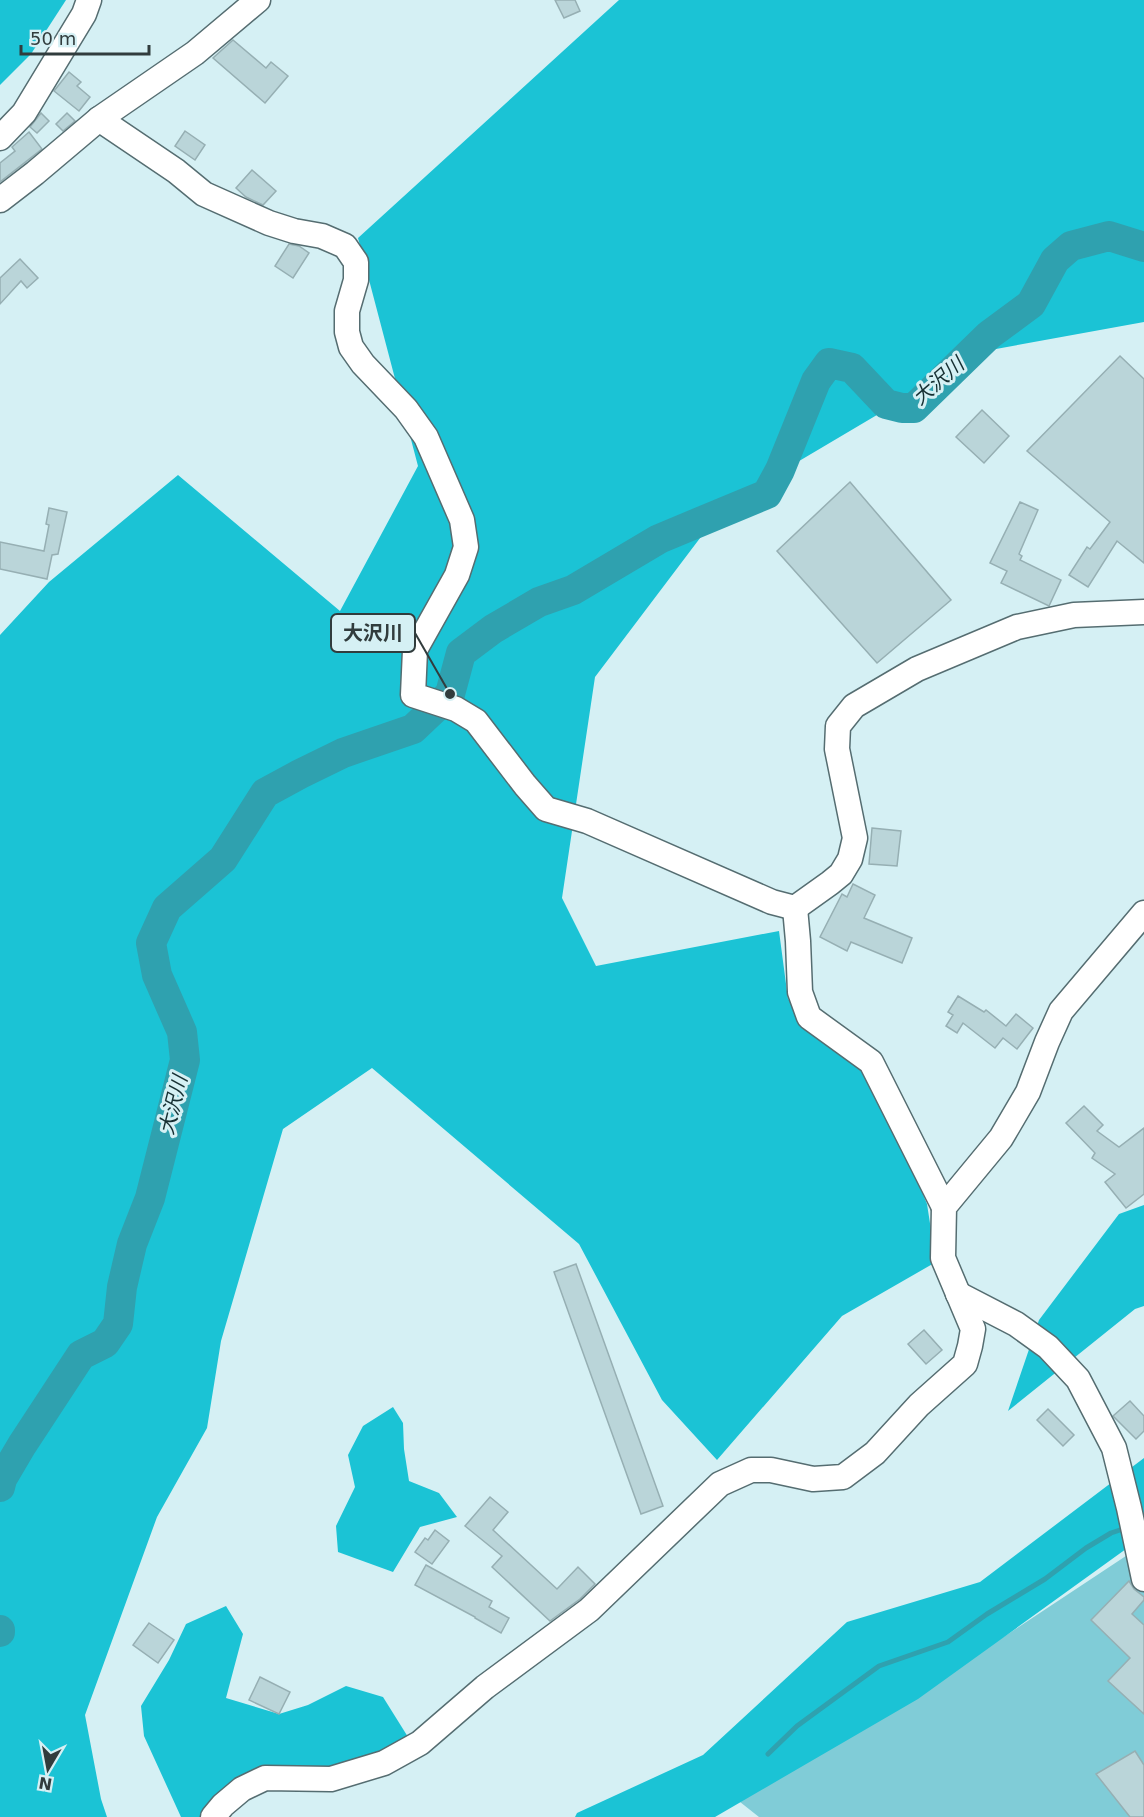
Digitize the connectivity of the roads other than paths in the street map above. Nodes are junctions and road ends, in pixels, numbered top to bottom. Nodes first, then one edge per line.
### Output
1 (89, 0) edge
2 (258, 0) edge
3 (99, 120) junction
4 (0, 138) edge
5 (0, 200) edge
6 (1144, 612) edge
7 (795, 908) junction
8 (1144, 913) edge
9 (944, 1207) junction
10 (958, 1294) junction
11 (1143, 1572) edge
12 (213, 1817) edge

1 - 4 street
2 - 3 street
3 - 5 street
3 - 7 street
6 - 7 street
7 - 9 street
8 - 9 street
9 - 10 street
10 - 11 street
10 - 12 street

